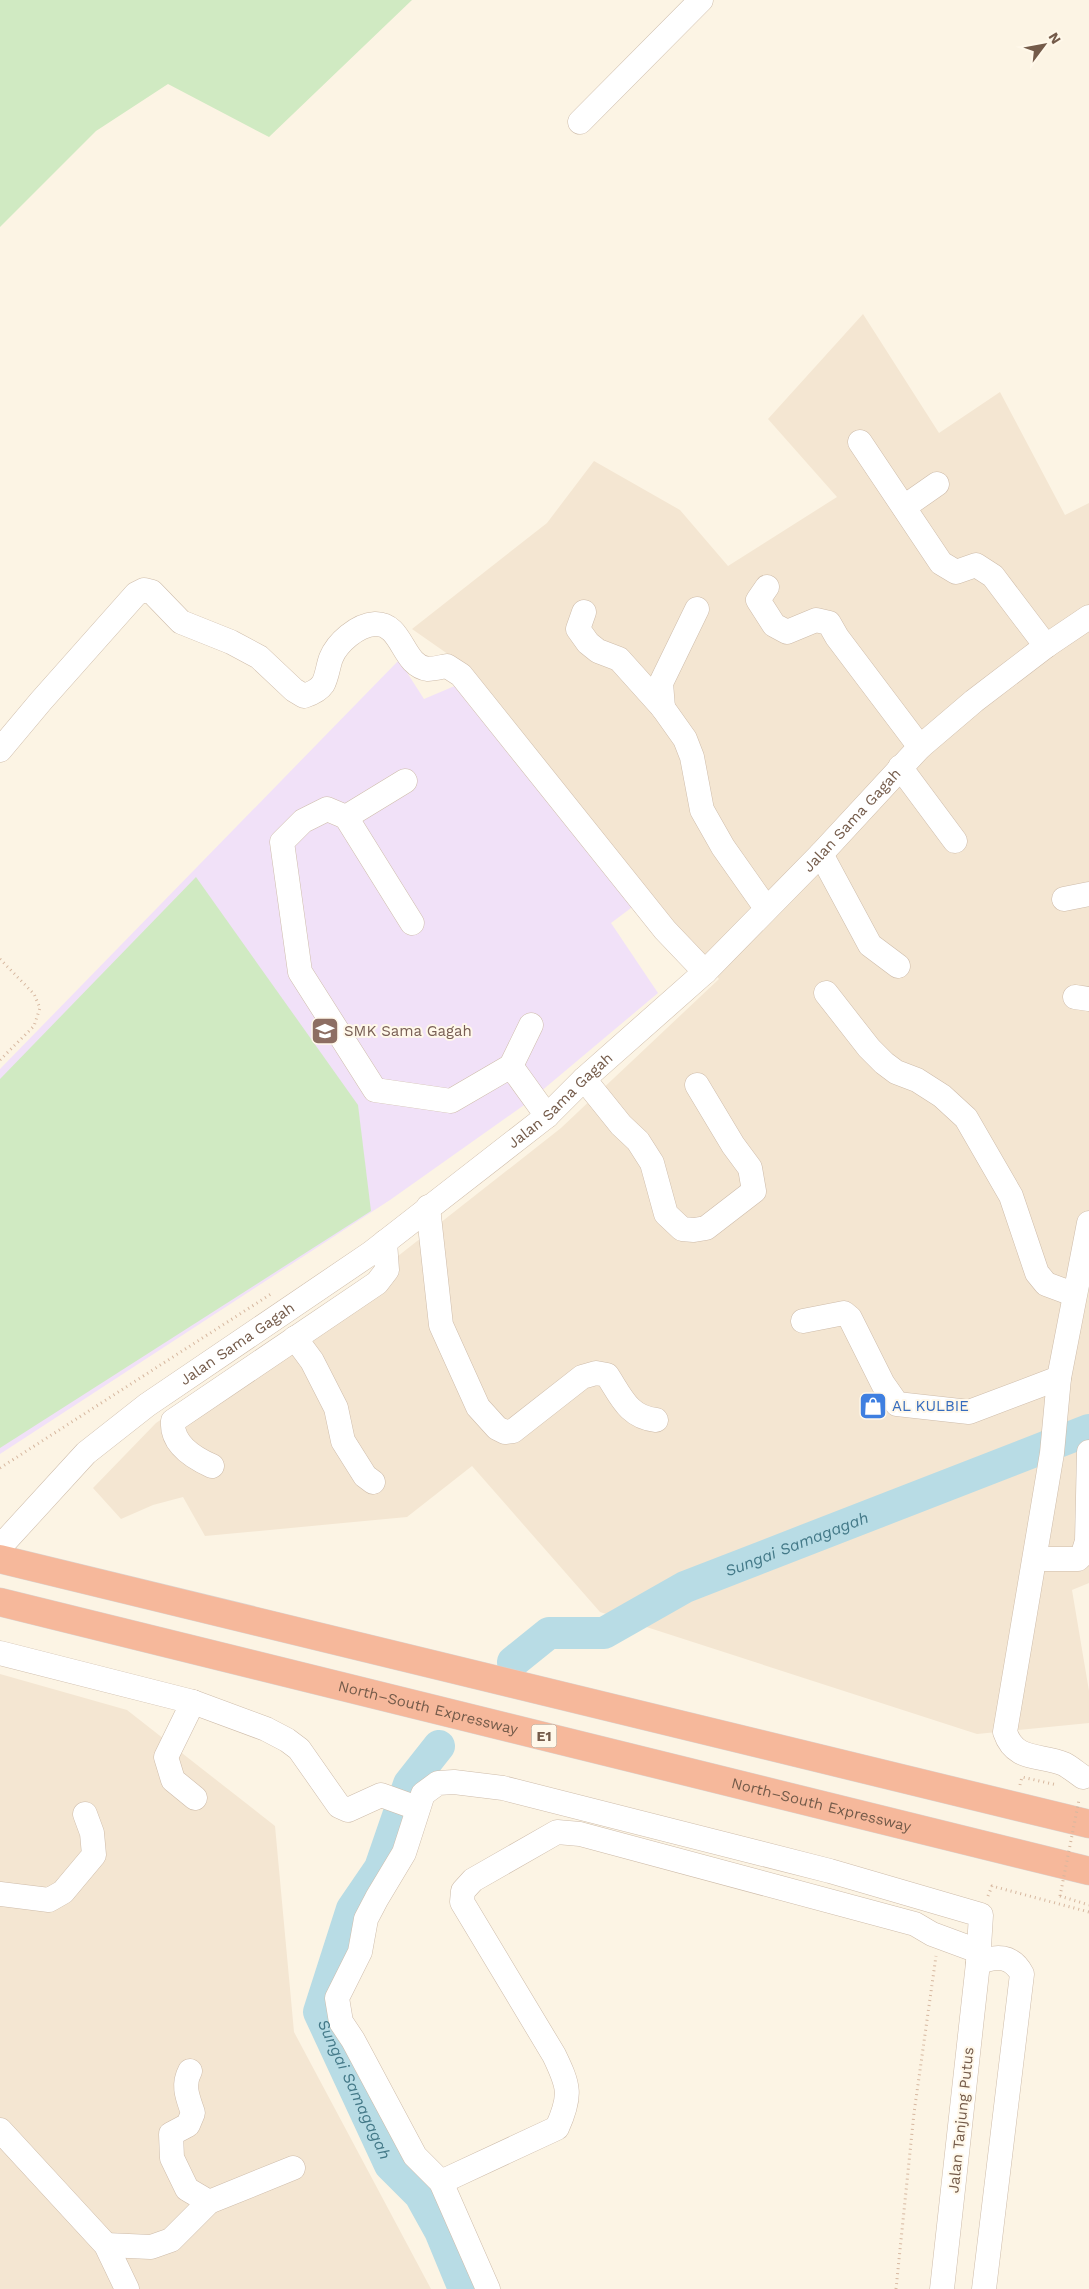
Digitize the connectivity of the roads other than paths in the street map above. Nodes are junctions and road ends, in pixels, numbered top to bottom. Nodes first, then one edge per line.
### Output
1 (701, 0) edge
2 (580, 122) dead end
3 (860, 442) dead end
4 (937, 484) dead end
5 (904, 507) junction
6 (767, 586) dead end
7 (697, 609) dead end
8 (584, 612) dead end
9 (1089, 617) edge
10 (1046, 646) junction
11 (663, 708) junction
12 (920, 746) junction
13 (0, 750) edge
14 (900, 767) junction
15 (405, 781) dead end
16 (346, 817) junction
17 (955, 841) dead end
18 (821, 854) junction
19 (1089, 894) edge
20 (1064, 899) dead end
21 (766, 908) junction
22 (412, 923) dead end
23 (898, 966) dead end
24 (705, 972) junction
25 (826, 993) dead end
26 (531, 1026) dead end
27 (511, 1066) junction
28 (584, 1080) junction
29 (697, 1085) dead end
30 (548, 1116) junction
31 (428, 1207) junction
32 (1089, 1226) edge
33 (385, 1242) junction
34 (1073, 1294) junction
35 (803, 1321) dead end
36 (295, 1338) junction
37 (1059, 1378) junction
38 (656, 1420) dead end
39 (1089, 1452) edge
40 (212, 1466) dead end
41 (373, 1482) dead end
42 (0, 1547) edge
43 (0, 1559) edge
44 (1036, 1559) junction
45 (0, 1602) edge
46 (0, 1653) edge
47 (193, 1702) junction
48 (1014, 1795) junction
49 (1084, 1796) edge
50 (195, 1798) dead end
51 (414, 1807) junction
52 (85, 1814) dead end
53 (1089, 1824) edge
54 (1089, 1871) edge
55 (0, 1894) edge
56 (978, 1957) junction
57 (190, 2071) dead end
58 (0, 2130) edge
59 (293, 2168) dead end
60 (441, 2182) junction
61 (209, 2202) junction
62 (106, 2245) junction
63 (127, 2289) edge
64 (488, 2289) edge
65 (942, 2289) edge
66 (984, 2289) edge

1 - 2 street
3 - 5 street
4 - 5 street
5 - 10 street
6 - 12 street
7 - 11 street
8 - 11 street
9 - 10 street, Jalan Sama Gagah
10 - 12 street, Jalan Sama Gagah
11 - 21 street
12 - 14 street, Jalan Sama Gagah
13 - 24 street
14 - 17 street
14 - 18 street, Jalan Sama Gagah
15 - 16 street
16 - 22 street
16 - 27 street
18 - 21 street, Jalan Sama Gagah
18 - 23 street
19 - 20 street
21 - 24 street, Jalan Sama Gagah
24 - 28 street, Jalan Sama Gagah
25 - 34 street
26 - 27 street
27 - 30 street
28 - 29 street
28 - 30 street, Jalan Sama Gagah
30 - 31 street, Jalan Sama Gagah
31 - 33 street, Jalan Sama Gagah
31 - 38 street
32 - 34 street
33 - 36 street
33 - 42 street, Jalan Sama Gagah
34 - 37 street
35 - 37 street
36 - 40 street
36 - 41 street
37 - 44 street
39 - 44 street
43 - 48 highway
44 - 49 street
45 - 54 highway, North–South Expressway / E1
46 - 47 street
47 - 50 street
47 - 51 street
48 - 49 street
48 - 53 highway
51 - 56 street, Jalan Tanjung Putus
51 - 60 street
52 - 55 street
56 - 60 street
56 - 65 street, Jalan Tanjung Putus
56 - 66 street
57 - 61 street
58 - 62 street
59 - 61 street
60 - 64 street
61 - 62 street
62 - 63 street

